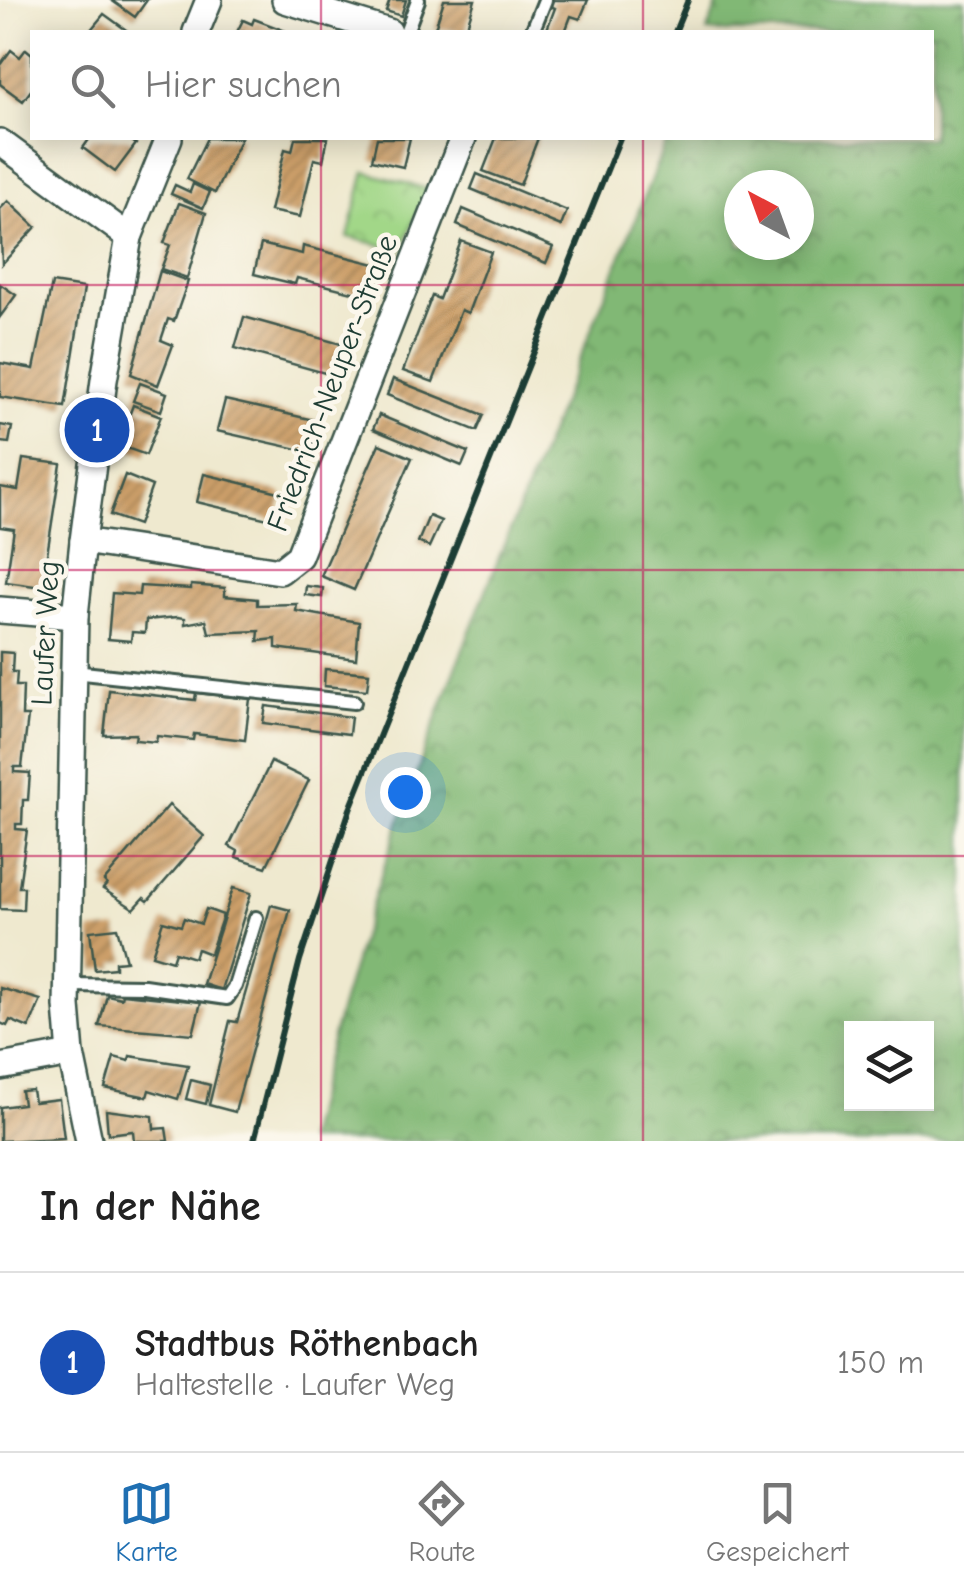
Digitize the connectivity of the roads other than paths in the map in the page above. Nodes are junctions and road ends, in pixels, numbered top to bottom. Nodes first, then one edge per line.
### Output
1 (208, 0) edge
2 (285, 0) edge
3 (418, 0) edge
4 (545, 0) edge
5 (197, 30) edge
6 (383, 30) edge
7 (407, 30) edge
8 (533, 30) edge
9 (168, 140) edge
10 (462, 140) edge
11 (3, 149) edge
12 (129, 237) junction
13 (83, 541) junction
14 (0, 610) edge
15 (76, 616) junction
16 (74, 672) junction
17 (354, 702) dead end
18 (256, 918) dead end
19 (68, 985) junction
20 (72, 1054) junction
21 (0, 1066) edge
22 (89, 1141) edge

1 - 5 street
2 - 6 street
3 - 7 lane
4 - 8 lane
9 - 12 street, Laufer Weg
10 - 13 street, Friedrich-Neuper-Straße
11 - 12 street
12 - 13 street, Laufer Weg
13 - 15 street, Laufer Weg
14 - 15 street
15 - 16 street, Laufer Weg
16 - 17 lane
16 - 19 street, Laufer Weg
18 - 19 lane
19 - 20 street, Laufer Weg
20 - 21 street
20 - 22 street, Laufer Weg

